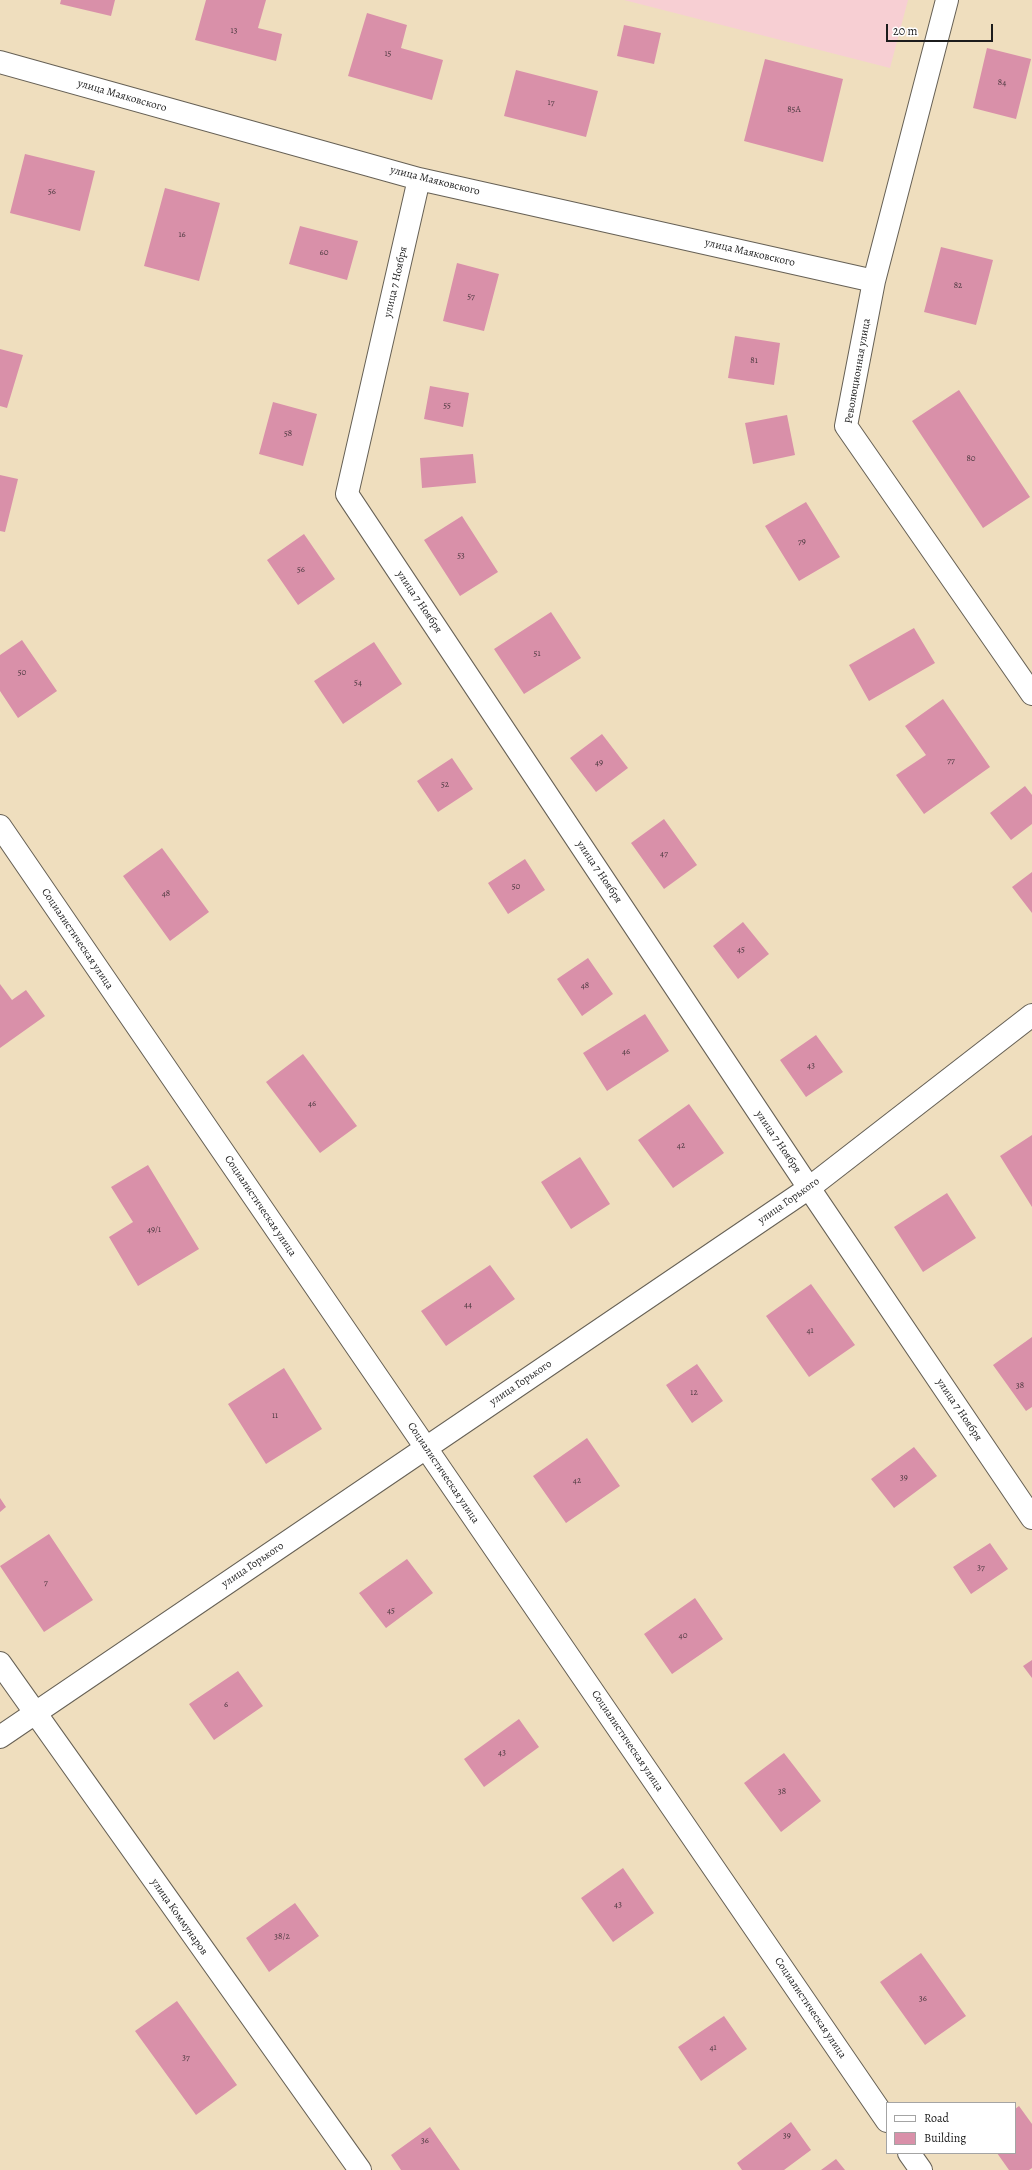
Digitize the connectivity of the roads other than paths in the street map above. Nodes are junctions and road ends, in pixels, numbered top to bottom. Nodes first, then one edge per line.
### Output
1 (948, 0) edge
2 (0, 62) edge
3 (419, 179) junction
4 (874, 281) junction
5 (1032, 694) edge
6 (0, 826) edge
7 (1032, 1015) edge
8 (809, 1188) junction
9 (426, 1448) junction
10 (1032, 1518) edge
11 (0, 1662) edge
12 (35, 1713) junction
13 (0, 1738) edge
14 (886, 2120) edge
15 (910, 2154) edge
16 (360, 2170) edge
17 (921, 2170) edge

1 - 4 street, Революционная улица
2 - 3 street, улица Маяковского
3 - 4 street, улица Маяковского
3 - 8 street, улица 7 Ноября
4 - 5 street, Революционная улица
6 - 9 street, Социалистическая улица
7 - 8 street, улица Горького
8 - 9 street, улица Горького
8 - 10 street, улица 7 Ноября
9 - 12 street, улица Горького
9 - 14 street, Социалистическая улица
11 - 12 street, улица Коммунаров
12 - 13 street, улица Горького
12 - 16 street, улица Коммунаров
15 - 17 street

